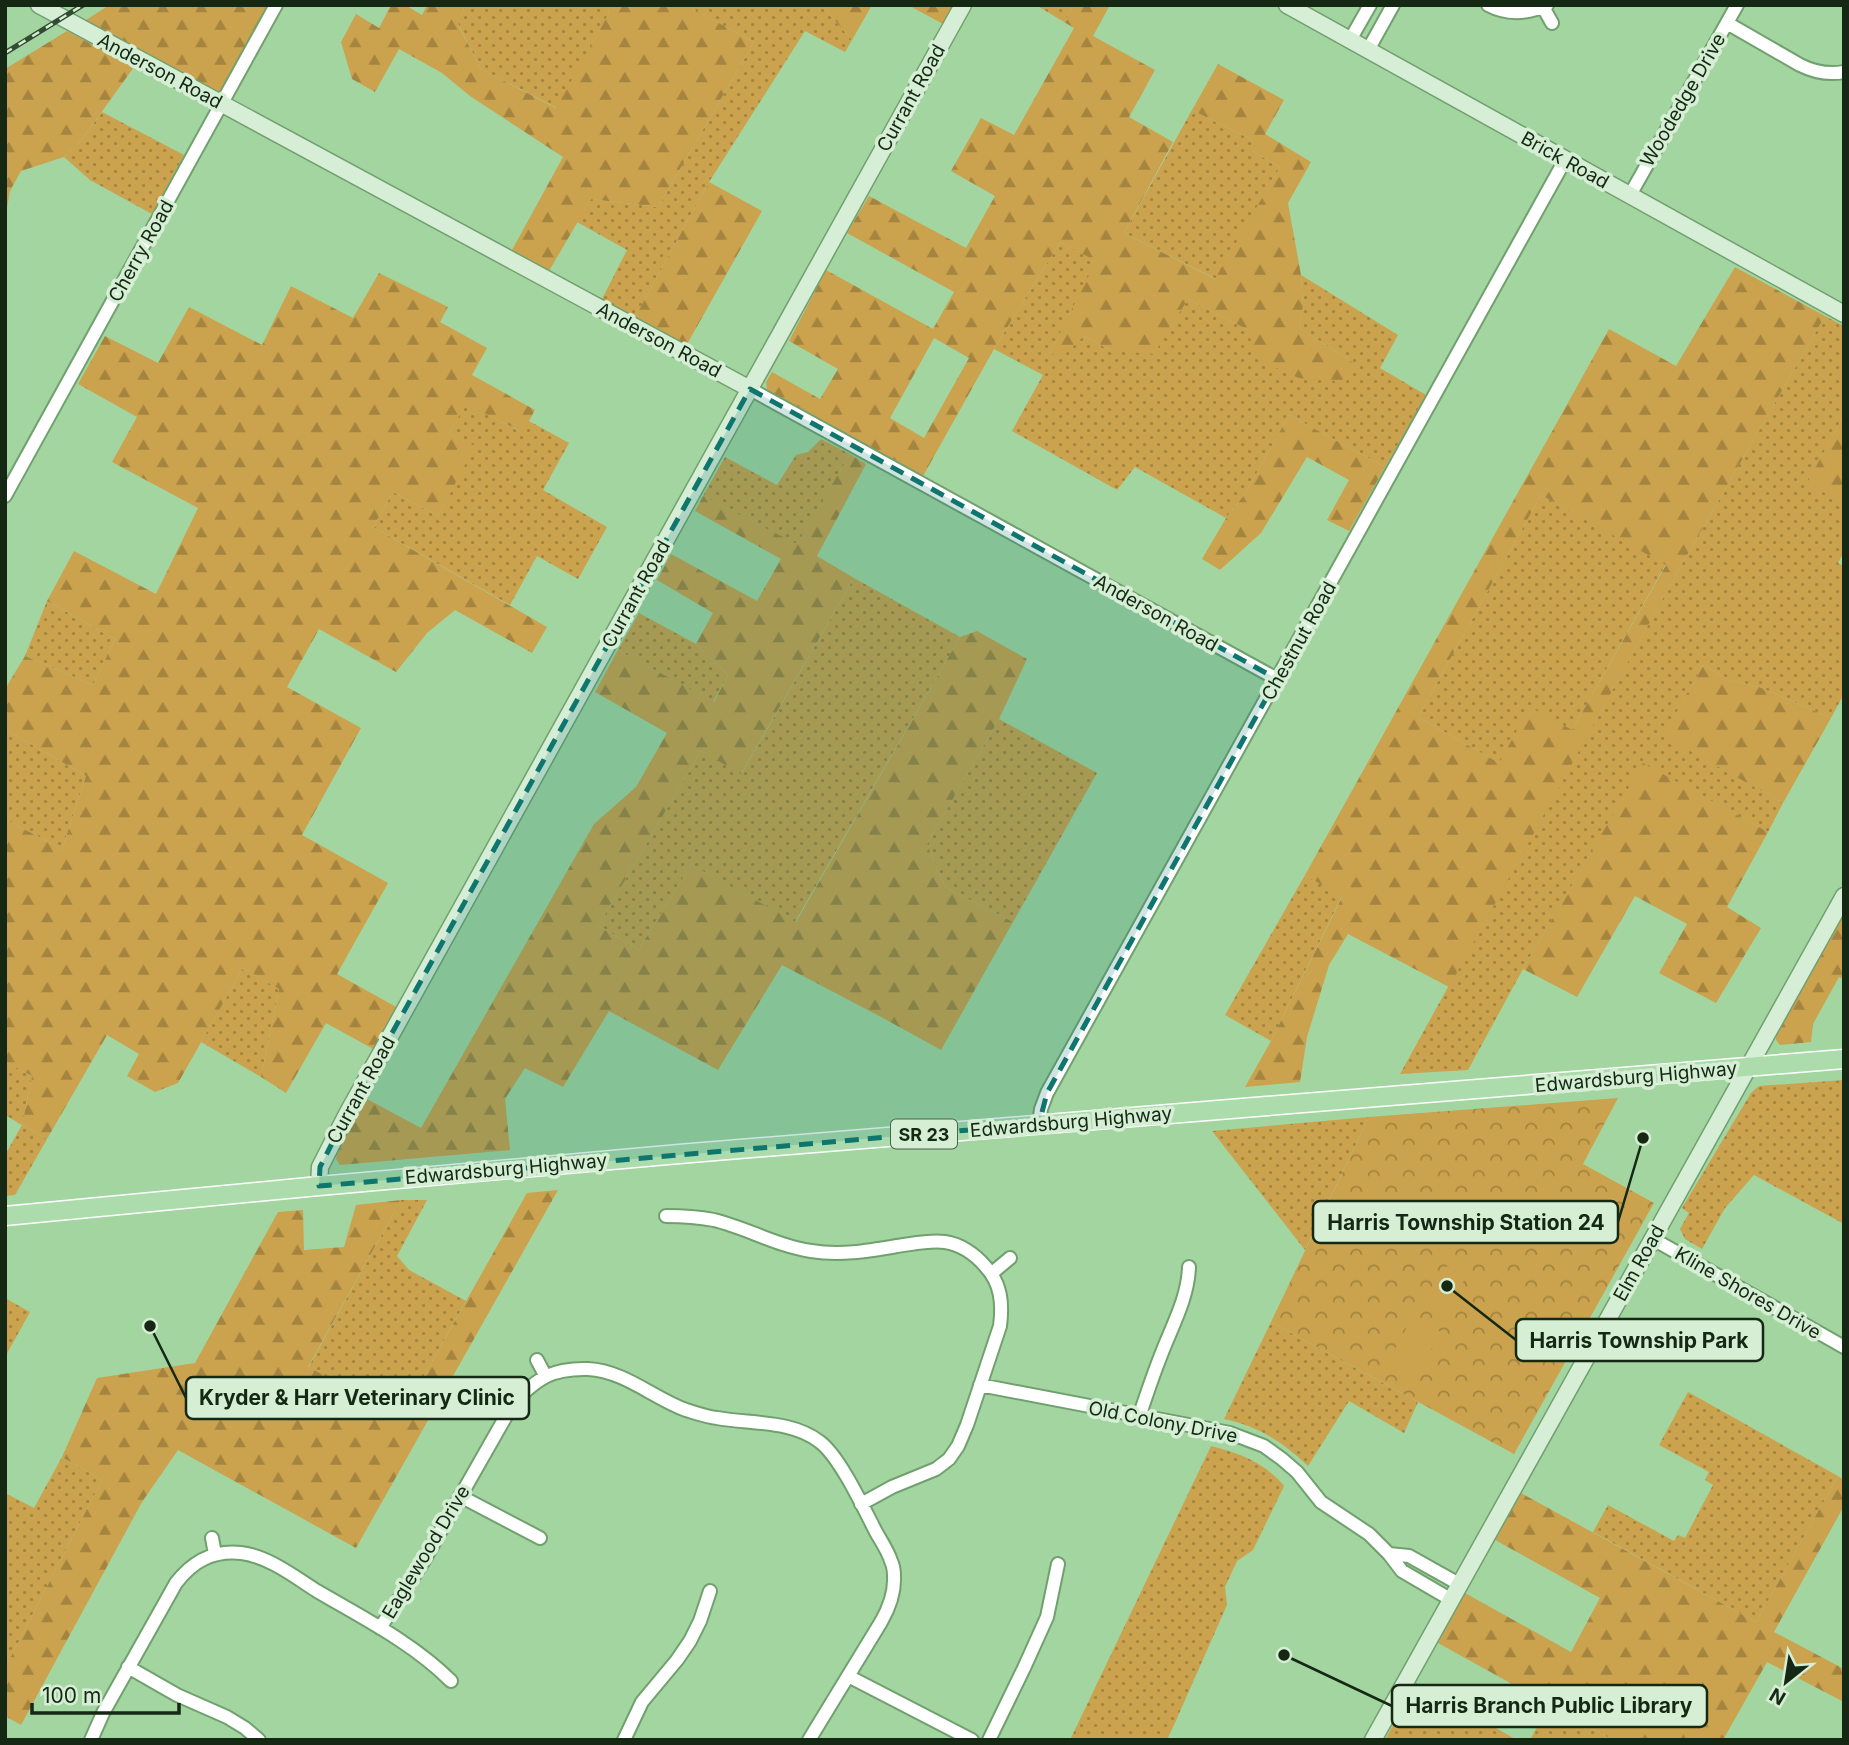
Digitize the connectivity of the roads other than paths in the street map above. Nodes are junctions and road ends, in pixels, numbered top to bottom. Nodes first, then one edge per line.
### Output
1 (38, 5) edge
2 (276, 5) edge
3 (963, 5) edge
4 (1287, 5) edge
5 (1370, 5) edge
6 (1392, 5) edge
7 (1488, 5) edge
8 (1737, 5) edge
9 (1545, 6) edge
10 (1552, 23) dead end
11 (1727, 23) junction
12 (1350, 40) junction
13 (1368, 50) junction
14 (1844, 72) edge
15 (222, 104) junction
16 (1565, 160) junction
17 (1630, 195) junction
18 (1844, 314) edge
19 (750, 388) junction
20 (5, 496) edge
21 (1277, 679) junction
22 (1844, 896) edge
23 (1844, 1059) edge
24 (1749, 1068) junction
25 (1039, 1124) junction
26 (319, 1185) junction
27 (5, 1216) edge
28 (666, 1216) dead end
29 (1653, 1239) junction
30 (1010, 1258) dead end
31 (1189, 1267) dead end
32 (992, 1273) junction
33 (1844, 1347) edge
34 (537, 1360) dead end
35 (545, 1375) junction
36 (980, 1385) junction
37 (1139, 1417) junction
38 (460, 1496) junction
39 (861, 1504) junction
40 (212, 1538) dead end
41 (540, 1538) dead end
42 (1390, 1553) junction
43 (215, 1554) junction
44 (1058, 1564) dead end
45 (1459, 1584) junction
46 (710, 1591) dead end
47 (1450, 1599) junction
48 (380, 1629) junction
49 (128, 1667) junction
50 (848, 1676) junction
51 (450, 1681) dead end
52 (91, 1740) edge
53 (259, 1740) edge
54 (624, 1740) edge
55 (809, 1740) edge
56 (972, 1740) edge
57 (989, 1740) edge
58 (1373, 1740) edge

1 - 15 street, Anderson Road
2 - 15 street, Cherry Road
3 - 19 street, Currant Road
4 - 12 street, Brick Road
5 - 12 street
6 - 13 street
7 - 9 street
8 - 11 street, Woodedge Drive
9 - 10 street
11 - 14 street
11 - 17 street, Woodedge Drive
12 - 13 street, Brick Road
13 - 16 street, Brick Road
15 - 19 street, Anderson Road
15 - 20 street, Cherry Road
16 - 17 street, Brick Road
16 - 21 street, Chestnut Road
17 - 18 street, Brick Road
19 - 21 street, Anderson Road
19 - 26 street, Currant Road
21 - 25 street, Chestnut Road
22 - 24 street, Elm Road
23 - 24 main road, Edwardsburg Highway / SR 23
24 - 25 main road, Edwardsburg Highway / SR 23
24 - 29 street, Elm Road
25 - 26 main road, Edwardsburg Highway / SR 23
26 - 27 main road, Edwardsburg Highway / SR 23
28 - 32 street
29 - 33 street, Kline Shores Drive
29 - 45 street, Elm Road
30 - 32 street
31 - 37 street
32 - 36 street
34 - 35 street
35 - 38 street, Eaglewood Drive
35 - 39 street
36 - 37 street, Old Colony Drive
36 - 39 street
37 - 42 street, Old Colony Drive
38 - 41 street
38 - 48 street, Eaglewood Drive
39 - 50 street
40 - 43 street
42 - 45 street, Old Colony Drive
42 - 47 street, Old Colony Drive
43 - 48 street, Eaglewood Drive
43 - 49 street
44 - 57 street
45 - 47 street, Elm Road
46 - 54 street
47 - 58 street, Elm Road
48 - 51 street
49 - 52 street
49 - 53 street
50 - 55 street
50 - 56 street

